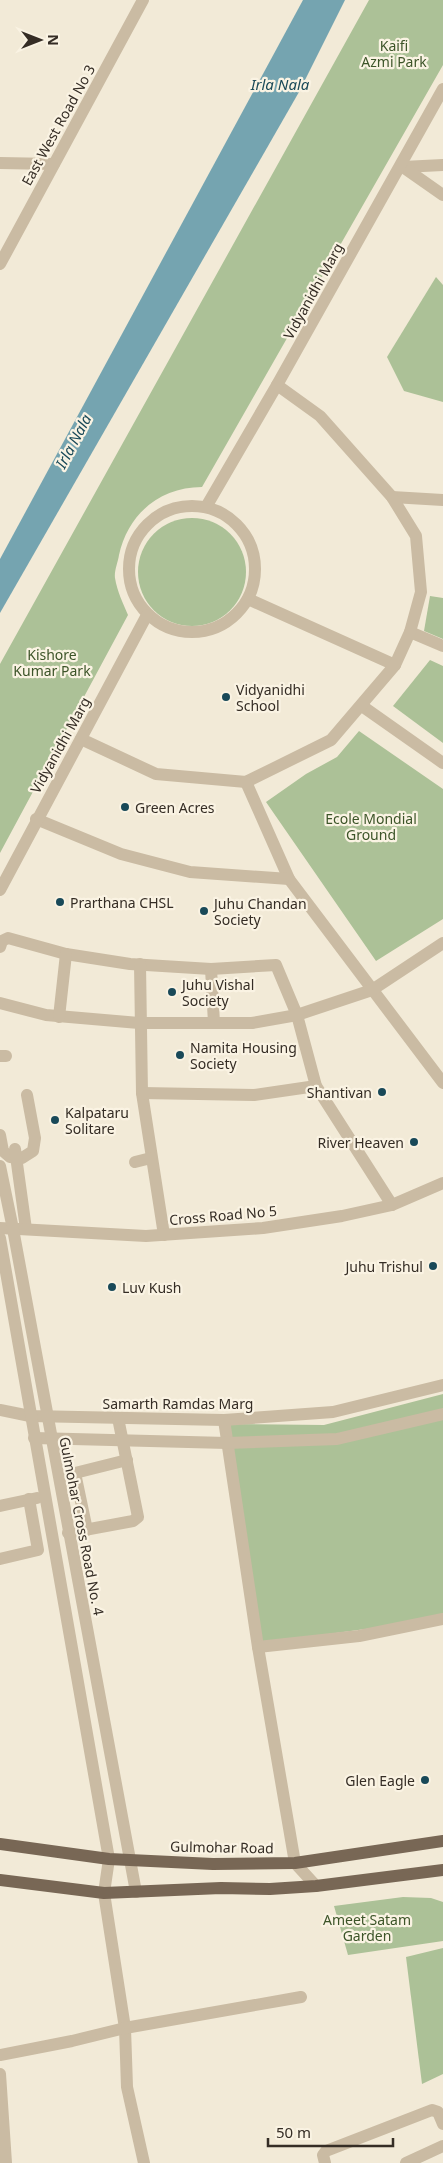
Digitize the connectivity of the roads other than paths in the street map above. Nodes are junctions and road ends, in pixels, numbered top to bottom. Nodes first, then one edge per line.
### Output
1 (143, 0) edge
2 (443, 88) edge
3 (0, 163) edge
4 (54, 164) junction
5 (402, 165) junction
6 (443, 165) edge
7 (443, 195) edge
8 (0, 264) edge
9 (278, 385) junction
10 (392, 497) junction
11 (443, 500) edge
12 (206, 507) junction
13 (248, 599) junction
14 (147, 615) junction
15 (410, 632) junction
16 (443, 646) edge
17 (395, 665) junction
18 (362, 706) junction
19 (81, 739) junction
20 (443, 763) edge
21 (246, 782) junction
22 (36, 819) junction
23 (289, 879) junction
24 (0, 890) edge
25 (443, 943) edge
26 (0, 947) edge
27 (68, 955) junction
28 (140, 964) junction
29 (211, 969) junction
30 (372, 990) junction
31 (0, 1003) edge
32 (297, 1016) junction
33 (68, 1021) junction
34 (139, 1023) junction
35 (214, 1023) junction
36 (443, 1083) edge
37 (316, 1086) junction
38 (142, 1093) junction
39 (28, 1095) dead end
40 (0, 1135) edge
41 (16, 1154) junction
42 (151, 1158) junction
43 (134, 1162) dead end
44 (0, 1166) edge
45 (443, 1183) edge
46 (392, 1205) junction
47 (0, 1228) edge
48 (20, 1229) junction
49 (164, 1235) junction
50 (0, 1238) edge
51 (443, 1385) edge
52 (0, 1410) edge
53 (443, 1414) edge
54 (30, 1416) junction
55 (47, 1417) junction
56 (118, 1418) junction
57 (224, 1420) junction
58 (34, 1438) junction
59 (51, 1439) junction
60 (123, 1441) junction
61 (227, 1443) junction
62 (127, 1460) junction
63 (44, 1496) junction
64 (29, 1500) junction
65 (0, 1506) edge
66 (87, 1530) junction
67 (68, 1533) junction
68 (0, 1559) edge
69 (443, 1619) edge
70 (258, 1648) junction
71 (443, 1841) edge
72 (0, 1844) edge
73 (109, 1859) junction
74 (130, 1860) junction
75 (295, 1863) junction
76 (443, 1870) edge
77 (0, 1880) edge
78 (316, 1886) junction
79 (136, 1892) junction
80 (104, 1893) junction
81 (301, 1997) dead end
82 (124, 2028) junction
83 (0, 2055) edge
84 (0, 2074) edge
85 (443, 2124) edge
86 (443, 2146) edge
87 (6, 2163) edge
88 (144, 2163) edge
89 (325, 2163) edge
90 (406, 2163) edge

1 - 4 street, East West Road No 3
2 - 5 street, Vidyanidhi Marg
3 - 4 street
4 - 8 street, East West Road No 3
5 - 6 street
5 - 7 street
5 - 9 street, Vidyanidhi Marg
9 - 10 street
9 - 12 street, Vidyanidhi Marg
10 - 11 street
10 - 15 street
12 - 13 street
12 - 14 street
13 - 14 street
13 - 17 street
14 - 19 street, Vidyanidhi Marg
15 - 16 street
15 - 17 street
17 - 18 street
18 - 20 street
18 - 21 street
19 - 21 street
19 - 22 street, Vidyanidhi Marg
21 - 23 street
22 - 23 street
22 - 24 street, Vidyanidhi Marg
23 - 30 street
25 - 30 street
26 - 27 street
27 - 28 street
27 - 33 street
28 - 29 street
28 - 34 street
29 - 32 street
29 - 35 street
30 - 32 street
30 - 36 street
31 - 33 street
32 - 35 street
32 - 37 street
33 - 34 street
34 - 35 street
34 - 38 street
37 - 38 street
37 - 46 street
38 - 42 street
39 - 41 street
40 - 41 street
41 - 48 street
42 - 43 street
42 - 49 street
44 - 48 street, Gulmohar Cross Road No. 4
45 - 46 street, Cross Road No 5
46 - 49 street, Cross Road No 5
47 - 48 street, Cross Road No 5
48 - 49 street, Cross Road No 5
48 - 55 street, Gulmohar Cross Road No. 4
50 - 54 street
51 - 57 street, Samarth Ramdas Marg
52 - 54 street, Samarth Ramdas Marg
53 - 61 street
54 - 55 street, Samarth Ramdas Marg
54 - 58 street
55 - 56 street, Samarth Ramdas Marg
55 - 59 street, Gulmohar Cross Road No. 4
56 - 57 street, Samarth Ramdas Marg
56 - 60 street
57 - 61 street
58 - 59 street
58 - 63 street
59 - 60 street
59 - 67 street, Gulmohar Cross Road No. 4
60 - 61 street
60 - 62 street
61 - 70 street
62 - 66 street
62 - 66 street
63 - 64 street
63 - 73 street
64 - 65 street
64 - 68 street
66 - 67 street
67 - 74 street, Gulmohar Cross Road No. 4
69 - 70 street
70 - 75 street
71 - 75 main road, Gulmohar Road
72 - 73 main road, Gulmohar Road
73 - 74 main road, Gulmohar Road
73 - 80 street
74 - 75 main road, Gulmohar Road
74 - 79 street, Gulmohar Cross Road No. 4
75 - 78 street
76 - 78 main road
77 - 80 main road
78 - 79 main road
79 - 80 main road
80 - 82 street
81 - 82 street
82 - 83 street
82 - 88 street
84 - 87 street
85 - 89 street
86 - 90 street

